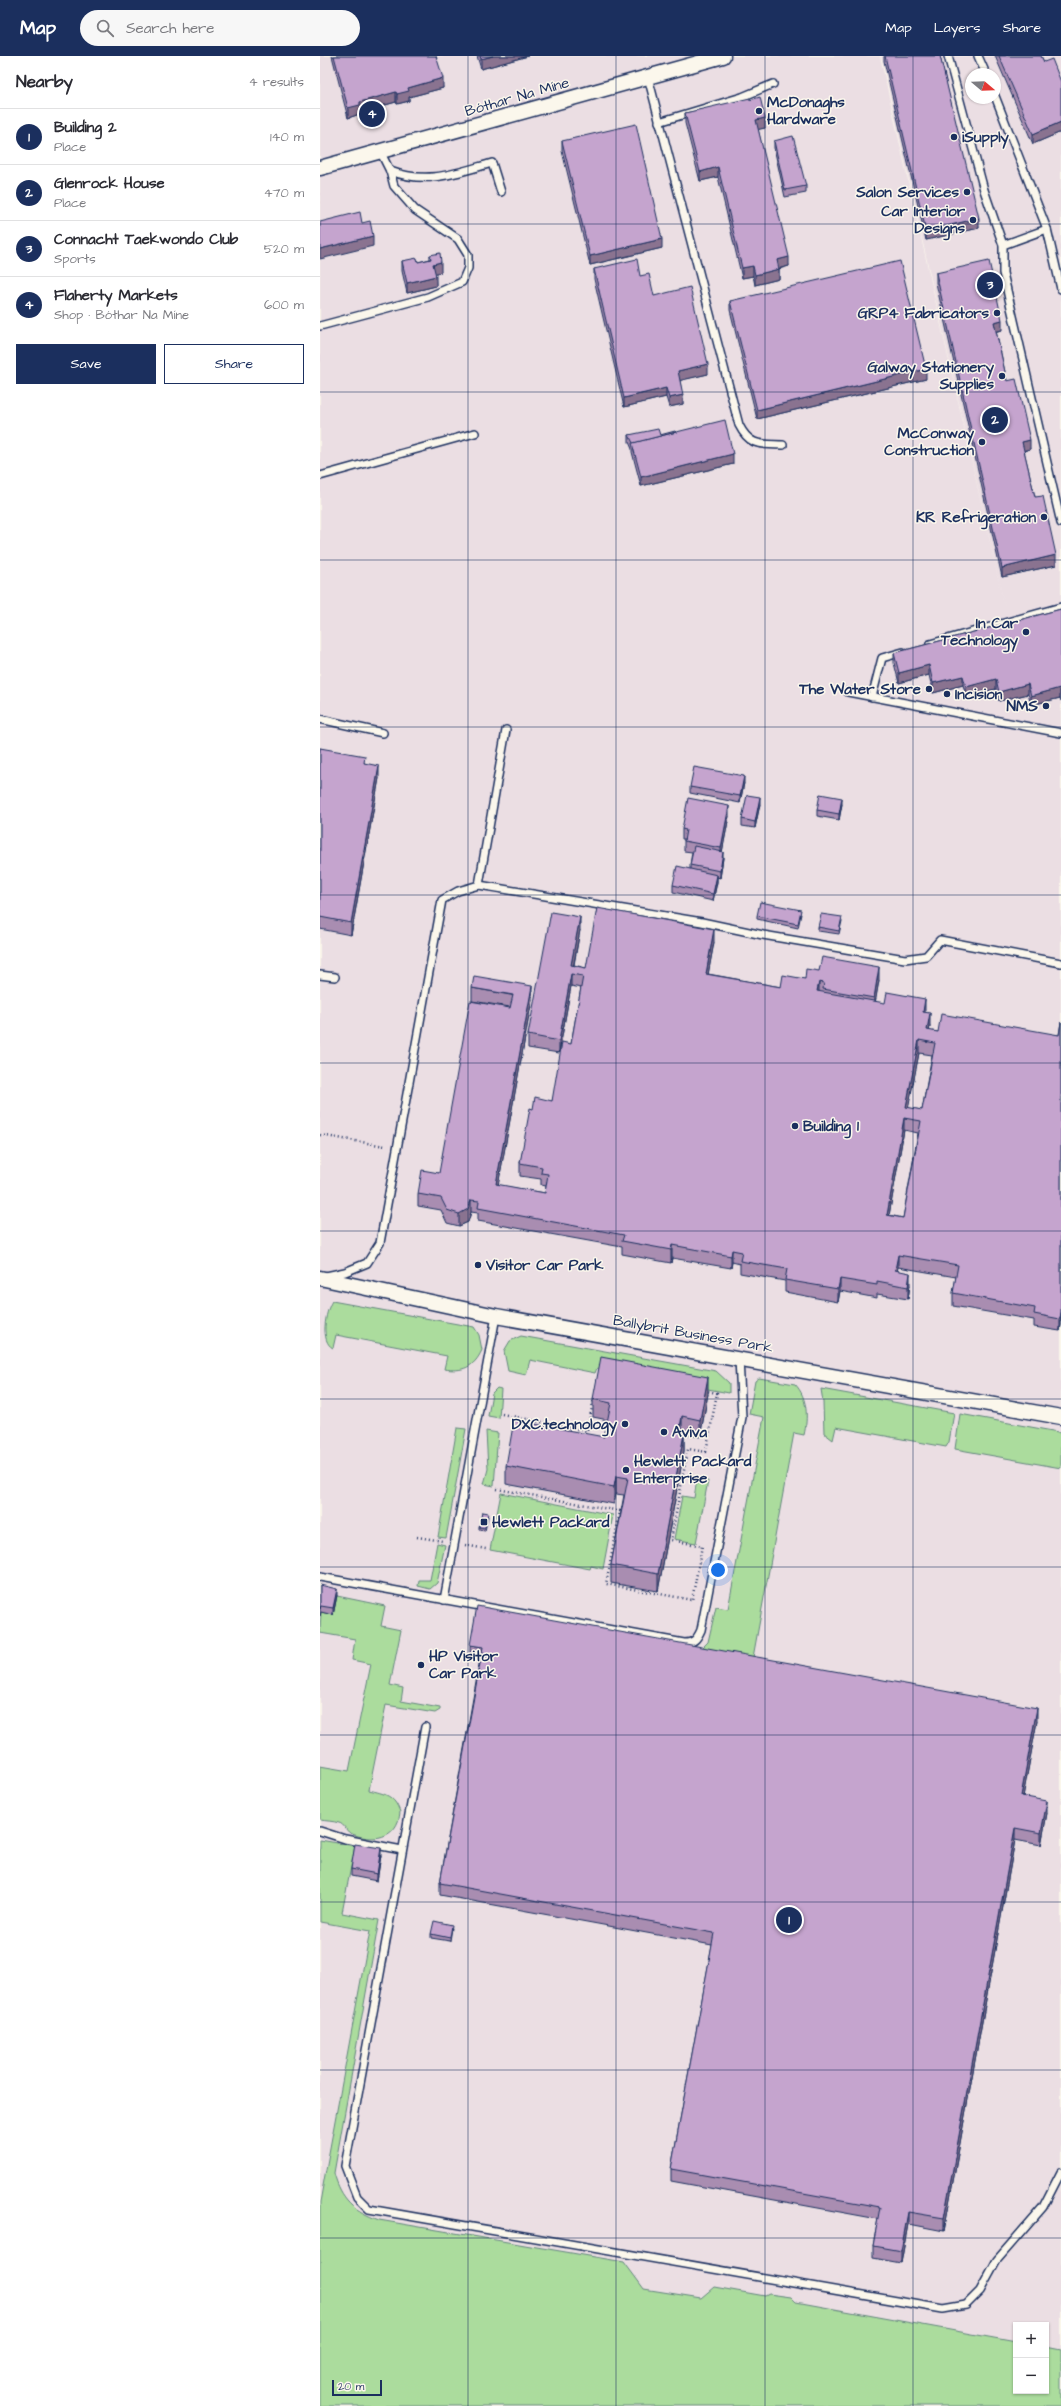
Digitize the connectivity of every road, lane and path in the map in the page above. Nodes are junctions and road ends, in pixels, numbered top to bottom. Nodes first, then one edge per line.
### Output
1 (723, 56) edge
2 (948, 56) edge
3 (978, 56) edge
4 (983, 68) edge
5 (648, 77) junction
6 (773, 84) dead end
7 (998, 104) edge
8 (659, 122) junction
9 (381, 153) junction
10 (320, 168) edge
11 (390, 171) junction
12 (501, 192) dead end
13 (1047, 229) junction
14 (1003, 245) junction
15 (1061, 289) edge
16 (320, 326) edge
17 (475, 432) dead end
18 (783, 445) dead end
19 (320, 476) edge
20 (1061, 523) edge
21 (1061, 607) edge
22 (848, 692) dead end
23 (872, 697) junction
24 (320, 719) edge
25 (506, 730) dead end
26 (383, 733) dead end
27 (1061, 733) edge
28 (479, 885) junction
29 (1061, 963) edge
30 (320, 975) edge
31 (335, 977) dead end
32 (320, 1134) edge
33 (398, 1148) junction
34 (320, 1278) edge
35 (496, 1316) junction
36 (739, 1359) junction
37 (702, 1390) edge
38 (594, 1393) edge
39 (502, 1414) dead end
40 (1061, 1417) edge
41 (497, 1489) dead end
42 (417, 1537) dead end
43 (445, 1542) dead end
44 (464, 1545) dead end
45 (486, 1550) dead end
46 (320, 1577) edge
47 (444, 1600) junction
48 (425, 1726) dead end
49 (320, 1831) edge
50 (402, 1850) junction
51 (1061, 2172) edge

1 - 5 street, Bóthar Na Míne
2 - 14 lane
3 - 4 lane
5 - 8 lane
5 - 9 street, Bóthar Na Míne
6 - 8 lane
7 - 13 lane
8 - 18 lane
9 - 10 street, Bóthar Na Míne
9 - 11 lane
11 - 12 lane
11 - 16 lane
13 - 14 lane
13 - 15 lane
14 - 20 lane
17 - 19 lane
21 - 23 lane
22 - 23 lane
23 - 27 lane
24 - 26 lane
25 - 28 lane
28 - 29 lane
28 - 33 lane
30 - 31 lane
32 - 33 path
33 - 34 lane
34 - 35 street, Ballybrit Business Park
35 - 36 street, Ballybrit Business Park
35 - 47 lane
36 - 40 street, Ballybrit Business Park
36 - 47 lane
37 - 41 path
38 - 39 path
42 - 43 path
44 - 45 path
46 - 47 lane
48 - 50 lane
49 - 50 lane
50 - 51 lane

